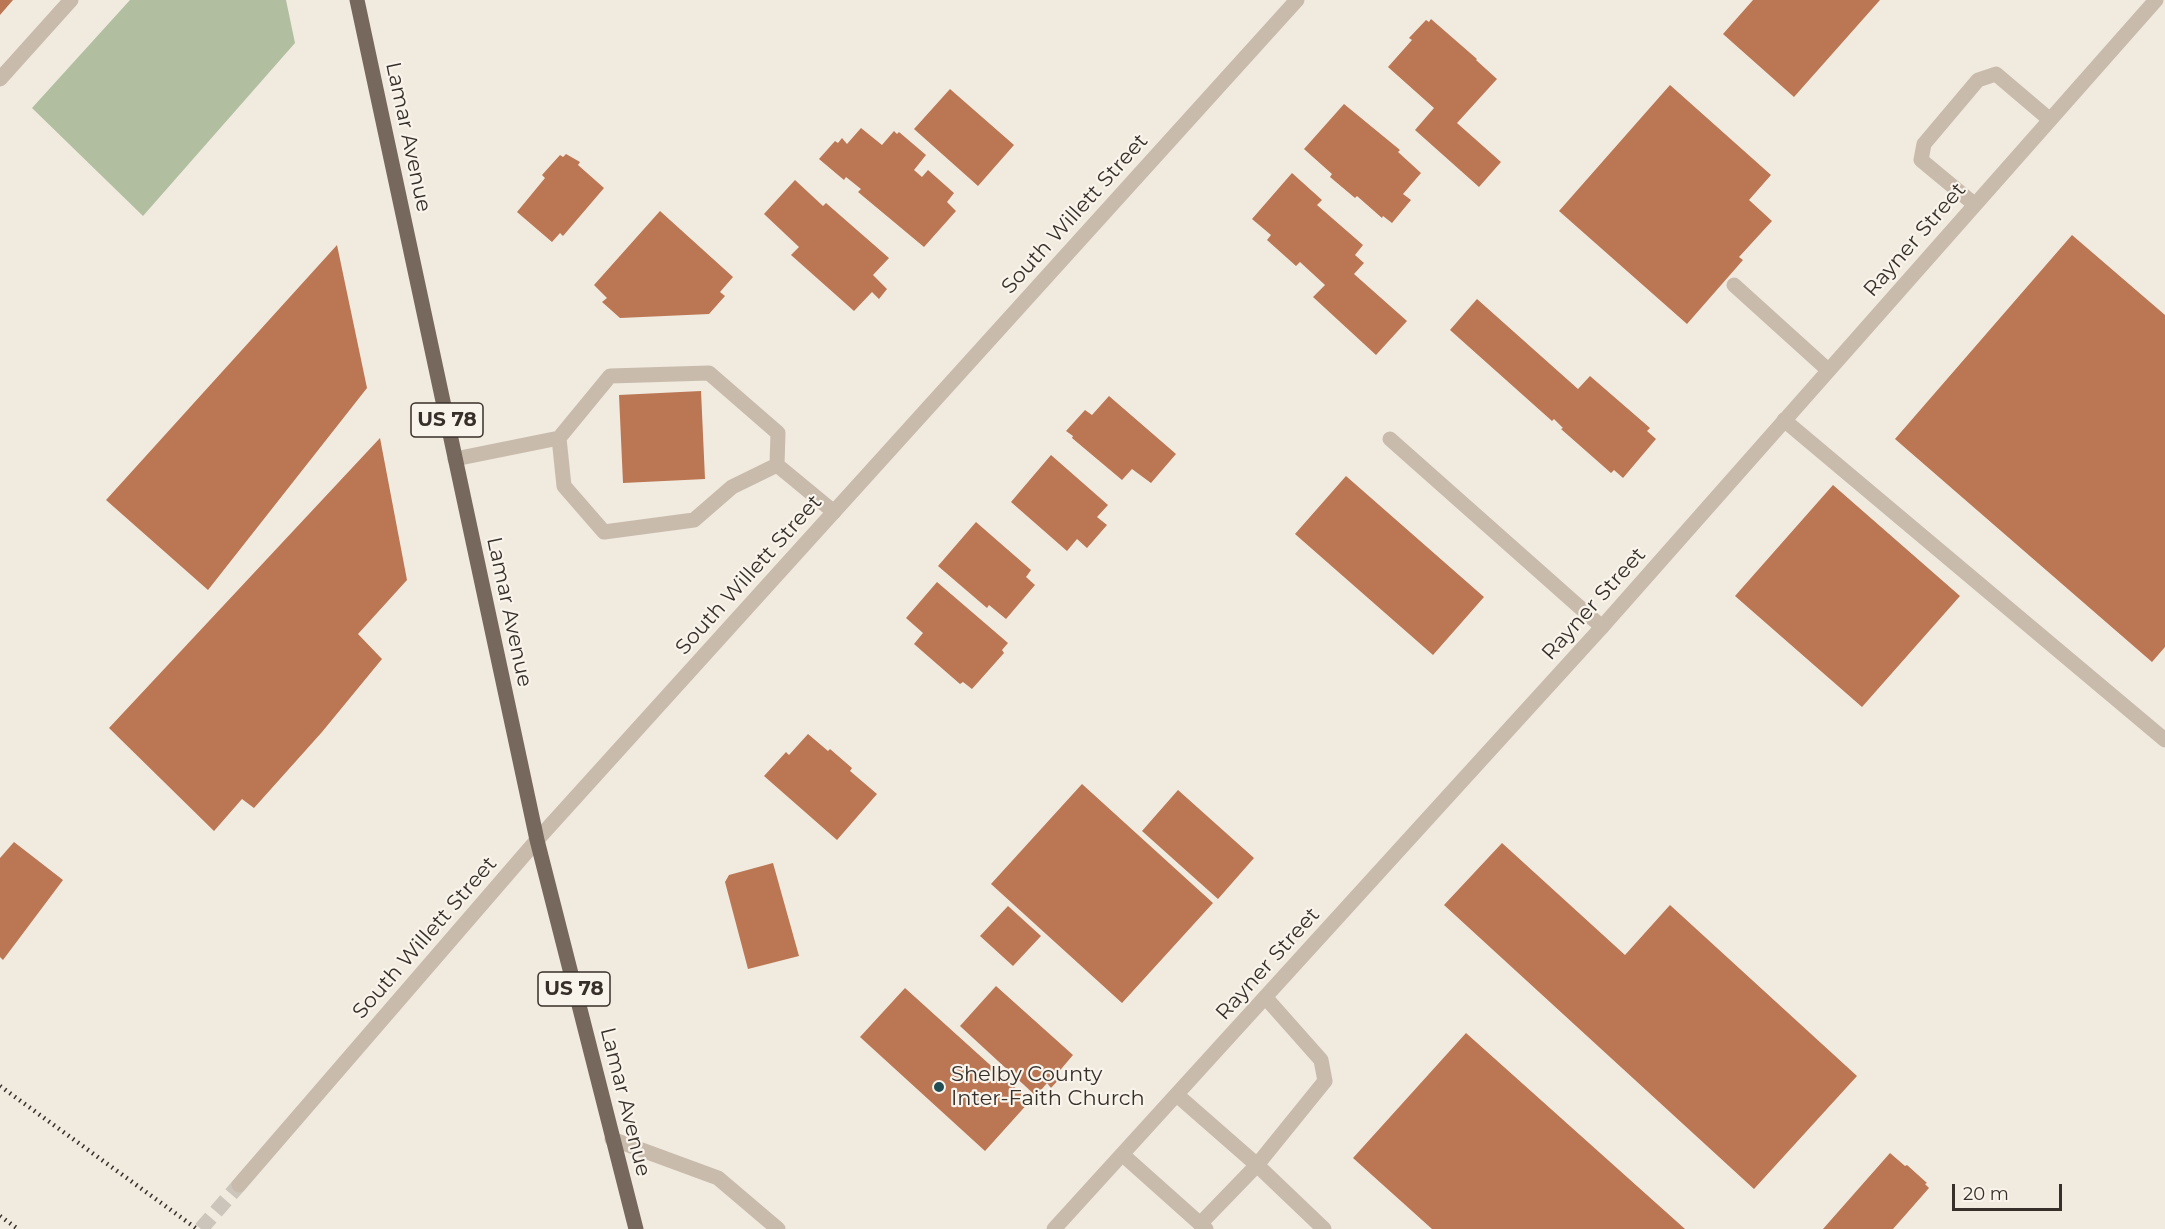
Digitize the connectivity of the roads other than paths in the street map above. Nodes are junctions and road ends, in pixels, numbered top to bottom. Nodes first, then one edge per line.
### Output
1 (71, 0) edge
2 (357, 0) edge
3 (1297, 0) edge
4 (2156, 0) edge
5 (0, 79) edge
6 (2049, 119) junction
7 (1974, 204) junction
8 (1734, 285) dead end
9 (1828, 370) junction
10 (1784, 420) junction
11 (559, 438) junction
12 (1390, 439) dead end
13 (455, 459) junction
14 (777, 465) junction
15 (834, 512) junction
16 (1602, 627) junction
17 (2165, 740) edge
18 (537, 840) junction
19 (1266, 998) junction
20 (1177, 1095) junction
21 (612, 1138) junction
22 (1123, 1155) junction
23 (1257, 1165) junction
24 (239, 1185) tunnel mouth
25 (1203, 1226) edge
26 (636, 1229) edge
27 (778, 1229) edge
28 (1054, 1229) edge
29 (1324, 1229) edge

1 - 5 street
2 - 13 main road, Lamar Avenue / US 78
3 - 15 street, South Willett Street
4 - 6 street, Rayner Street
6 - 7 street, Rayner Street
6 - 7 street
7 - 9 street, Rayner Street
8 - 9 street
9 - 10 street, Rayner Street
10 - 16 street, Rayner Street
10 - 17 street
11 - 13 street
11 - 14 street
11 - 14 street
12 - 16 street
13 - 18 main road, Lamar Avenue / US 78
14 - 15 street
15 - 18 street, South Willett Street
16 - 19 street, Rayner Street
18 - 21 main road, Lamar Avenue / US 78
18 - 24 street, South Willett Street
19 - 20 street, Rayner Street
19 - 23 street
20 - 22 street, Rayner Street
20 - 23 street
21 - 26 main road, Lamar Avenue / US 78
21 - 27 street
22 - 25 street
22 - 28 street, Rayner Street
23 - 25 street
23 - 29 street

